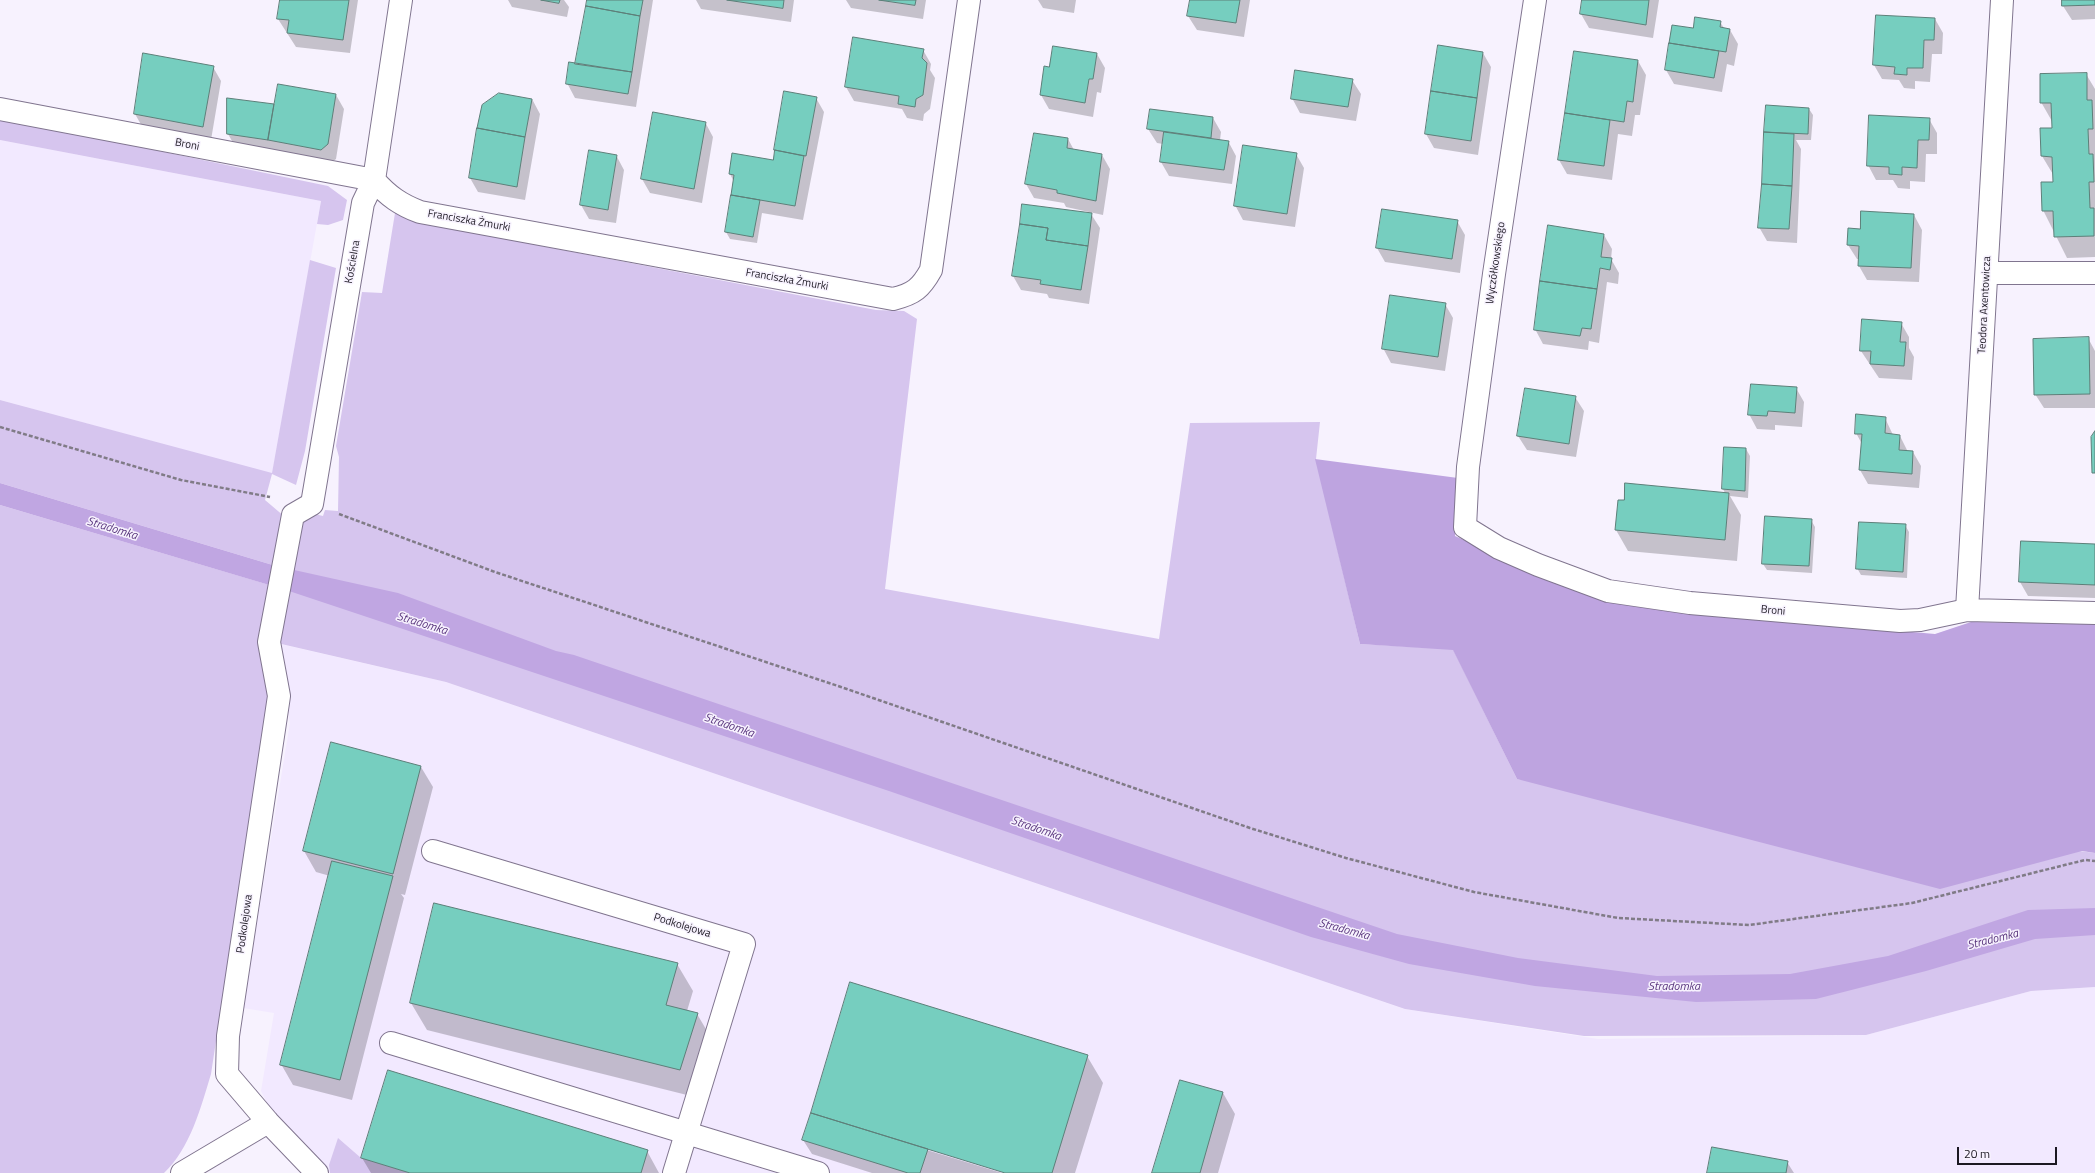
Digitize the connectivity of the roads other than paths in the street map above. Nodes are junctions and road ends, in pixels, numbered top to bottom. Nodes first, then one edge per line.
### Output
1 (401, 0) edge
2 (969, 0) edge
3 (1535, 0) edge
4 (2002, 0) edge
5 (0, 109) edge
6 (374, 180) junction
7 (1987, 273) junction
8 (2095, 273) edge
9 (1465, 527) joint
10 (1968, 610) junction
11 (2095, 613) edge
12 (270, 642) joint
13 (433, 851) dead end
14 (391, 1043) dead end
15 (268, 1122) junction
16 (687, 1132) junction
17 (182, 1173) edge
18 (317, 1173) edge
19 (674, 1173) edge
20 (818, 1173) edge

1 - 6 street, Kościelna
2 - 6 street, Franciszka Żmurki
3 - 9 street, Wyczółkowskiego
4 - 7 street, Teodora Axentowicza
5 - 6 street, Broni
6 - 12 street, Kościelna
7 - 8 street
7 - 10 street, Teodora Axentowicza
9 - 10 street, Broni
10 - 11 street, Broni
12 - 15 street, Podkolejowa
13 - 16 street, Podkolejowa
14 - 16 street
15 - 17 street
15 - 18 street, Podkolejowa
16 - 19 street, Podkolejowa
16 - 20 street

